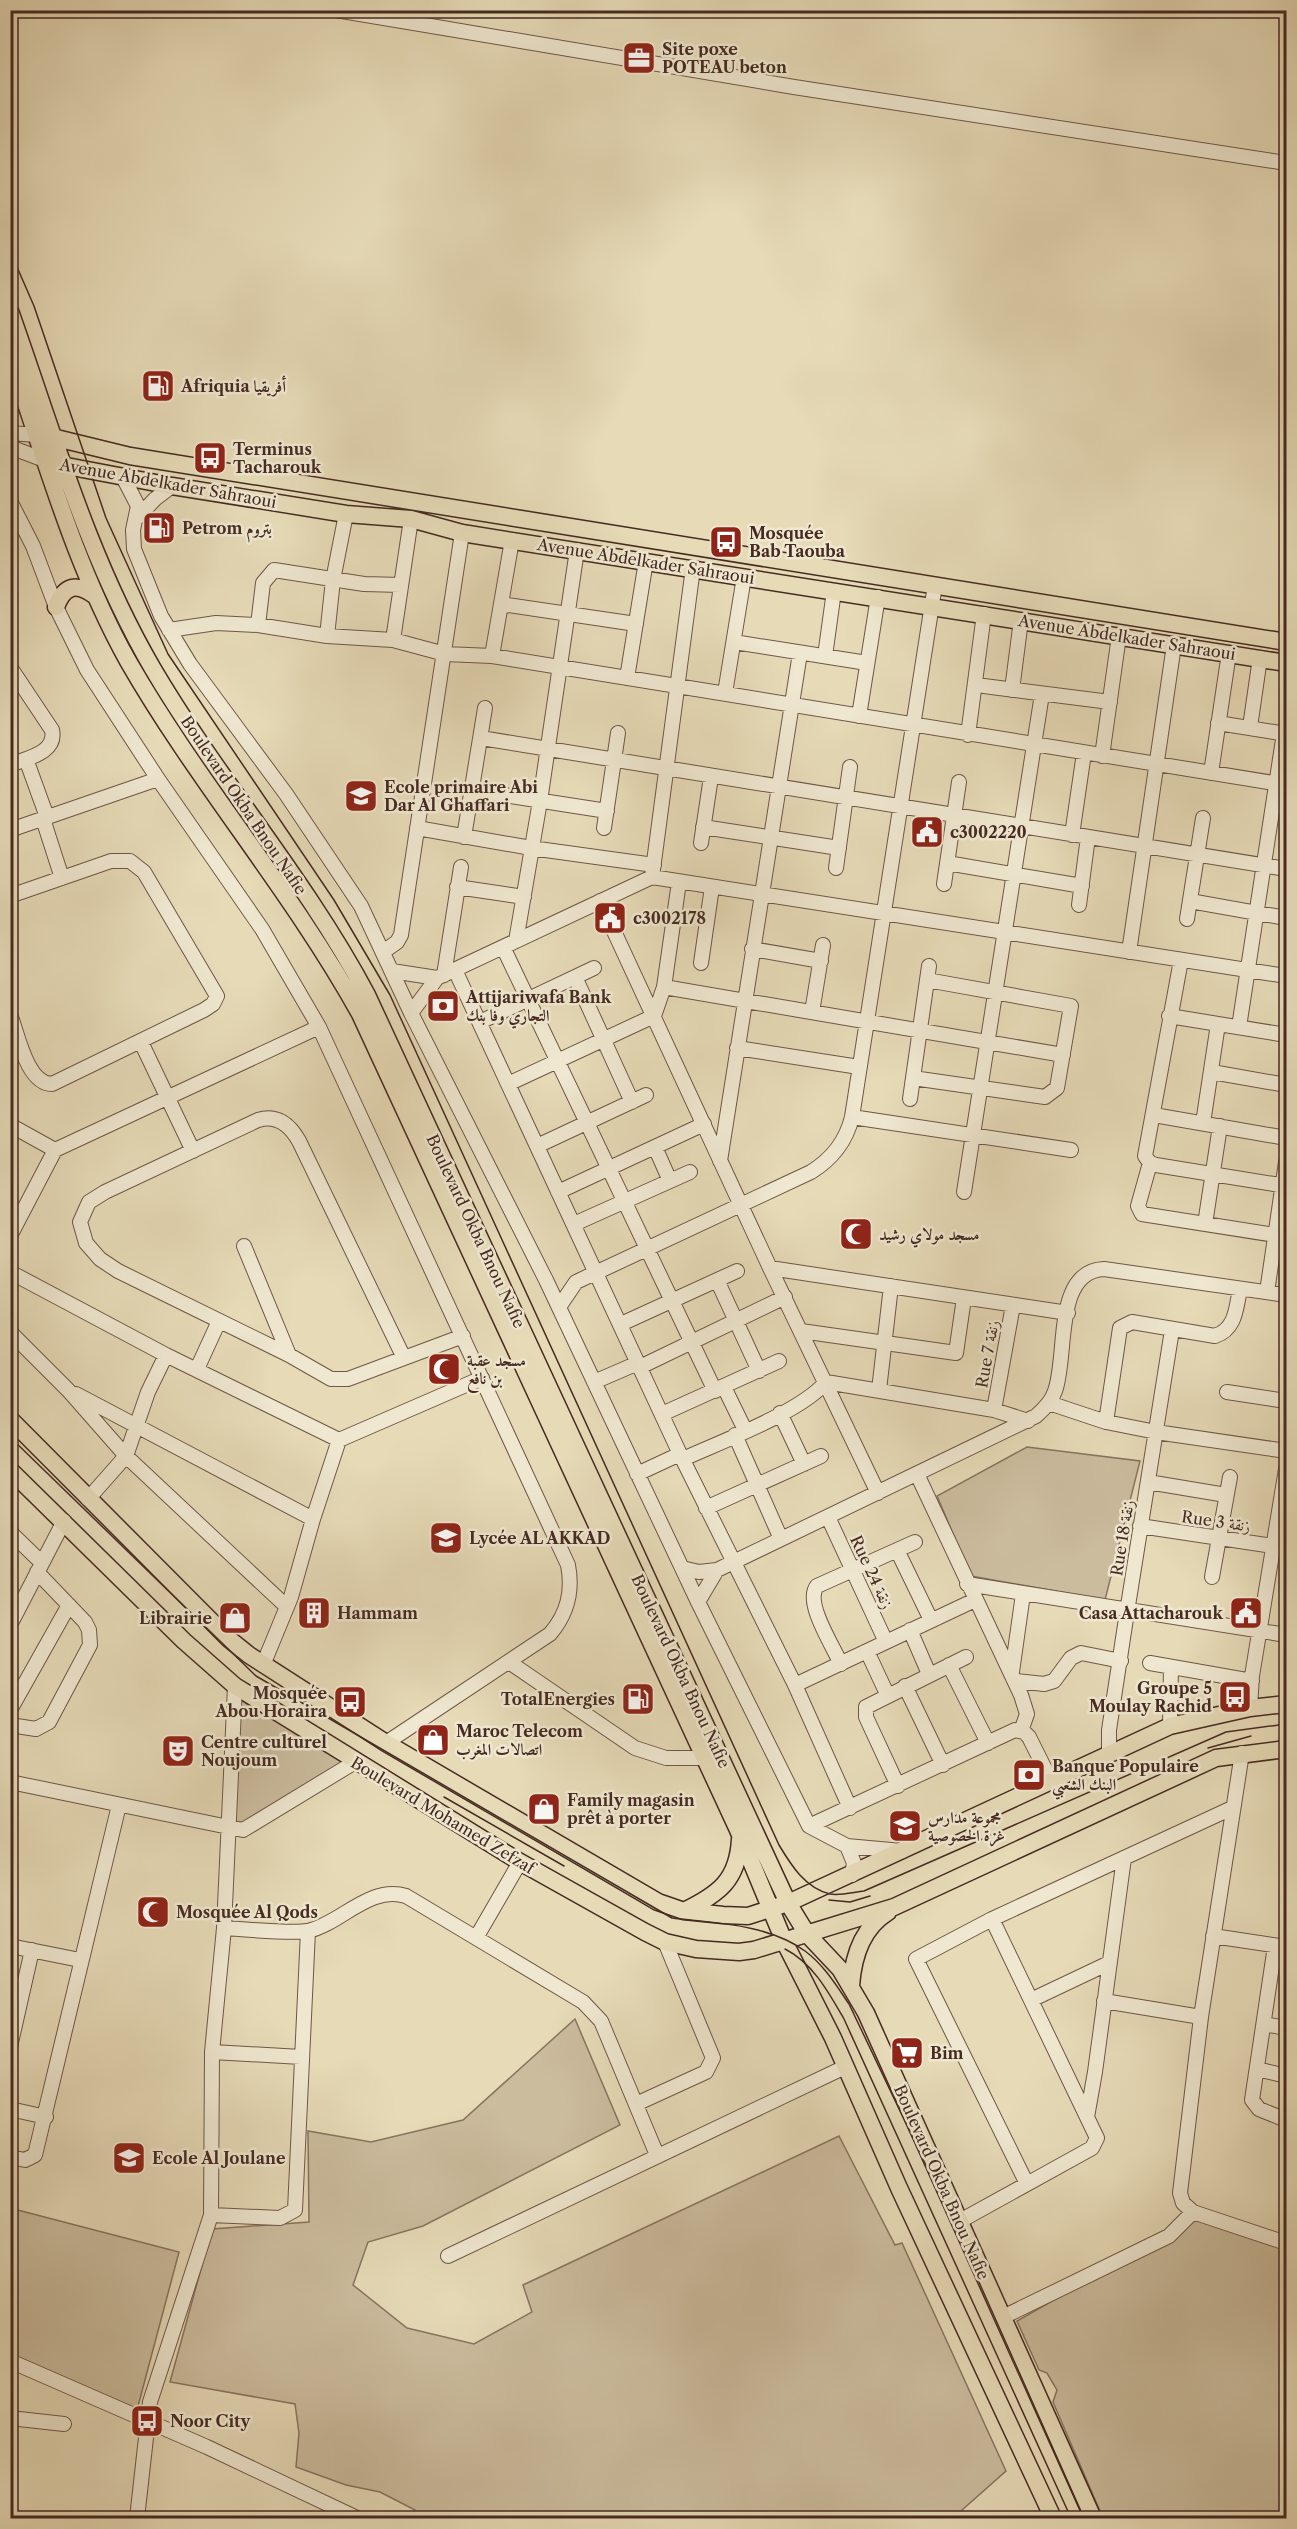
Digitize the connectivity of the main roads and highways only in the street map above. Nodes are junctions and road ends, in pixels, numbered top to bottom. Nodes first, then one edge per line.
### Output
1 (10, 311) edge
2 (10, 356) edge
3 (37, 435) junction
4 (55, 438) junction
5 (47, 461) junction
6 (65, 466) junction
7 (95, 596) junction
8 (56, 607) road end
9 (1287, 642) edge
10 (1287, 663) edge
11 (10, 1419) edge
12 (10, 1470) edge
13 (1287, 1704) edge
14 (1287, 1749) edge
15 (740, 1835) junction
16 (788, 1903) junction
17 (894, 1907) junction
18 (771, 1910) junction
19 (684, 1911) junction
20 (807, 1934) junction
21 (784, 1941) junction
22 (754, 1950) junction
23 (800, 1971) junction
24 (851, 1986) junction
25 (1053, 2518) edge
26 (1093, 2518) edge

1 - 4 main road, Boulevard Okba Bnou Nafie
2 - 3 main road, Boulevard Okba Bnou Nafie
3 - 4 main road, Avenue Abdelkader Sahraoui
3 - 5 main road, Boulevard Okba Bnou Nafie
4 - 6 main road, Boulevard Okba Bnou Nafie
4 - 9 main road, Avenue Abdelkader Sahraoui
5 - 6 main road, Avenue Abdelkader Sahraoui
5 - 7 main road, Boulevard Okba Bnou Nafie
6 - 10 main road, Avenue Abdelkader Sahraoui
6 - 16 main road, Boulevard Okba Bnou Nafie
7 - 8 main road
7 - 15 main road, Boulevard Okba Bnou Nafie
11 - 19 main road, Boulevard Mohamed Zefzaf
12 - 22 main road, Boulevard Mohamed Zefzaf
13 - 16 main road, Boulevard Mohamed Zefzaf
14 - 17 main road
15 - 18 main road, Boulevard Okba Bnou Nafie
15 - 19 main road
16 - 18 main road, Boulevard Mohamed Zefzaf
16 - 20 main road, Boulevard Okba Bnou Nafie
17 - 20 main road, Boulevard Mohamed Zefzaf
17 - 24 main road
18 - 19 main road, Boulevard Mohamed Zefzaf
18 - 21 main road, Boulevard Okba Bnou Nafie
20 - 21 main road, Boulevard Mohamed Zefzaf
20 - 24 main road, Boulevard Okba Bnou Nafie
21 - 22 main road, Boulevard Mohamed Zefzaf
21 - 23 main road, Boulevard Okba Bnou Nafie
22 - 23 main road
23 - 25 main road, Boulevard Okba Bnou Nafie
24 - 26 main road, Boulevard Okba Bnou Nafie

